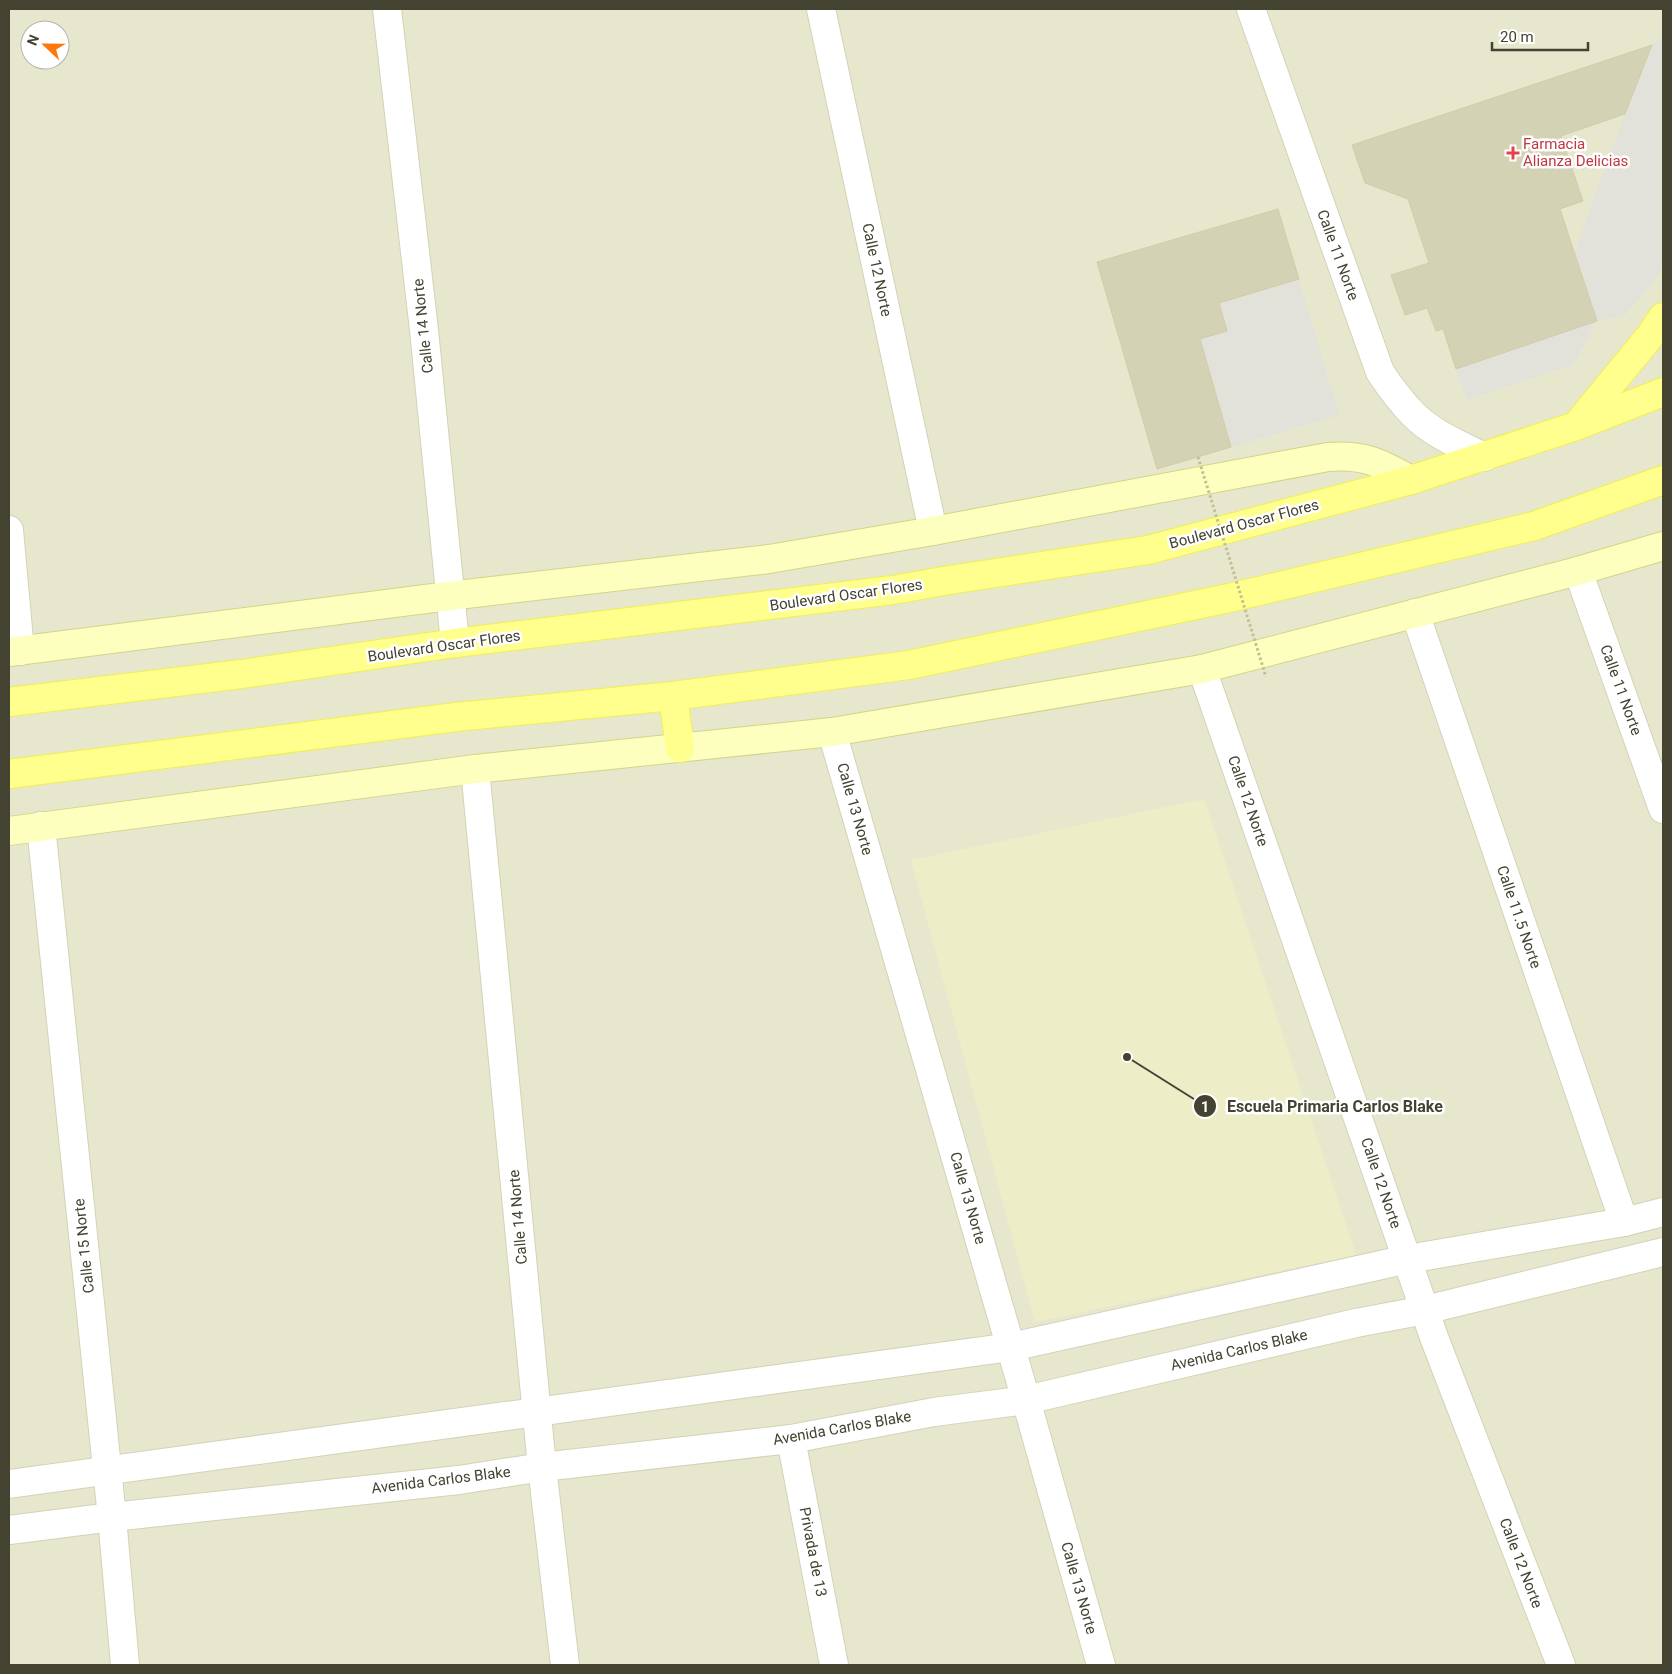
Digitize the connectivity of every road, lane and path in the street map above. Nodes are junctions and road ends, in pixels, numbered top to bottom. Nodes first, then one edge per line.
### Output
1 (387, 9) edge
2 (821, 9) edge
3 (1251, 9) edge
4 (1663, 317) edge
5 (1663, 392) edge
6 (1576, 426) junction
7 (1198, 457) dead end
8 (1484, 457) junction
9 (1411, 480) junction
10 (1663, 480) edge
11 (9, 530) edge
12 (933, 531) junction
13 (1663, 546) edge
14 (1578, 571) junction
15 (449, 596) junction
16 (1415, 612) junction
17 (455, 643) junction
18 (14, 651) edge
19 (1202, 669) junction
20 (1266, 677) dead end
21 (673, 696) junction
22 (9, 702) edge
23 (832, 732) junction
24 (680, 748) junction
25 (475, 769) junction
26 (9, 774) edge
27 (1663, 809) edge
28 (41, 826) junction
29 (9, 831) edge
30 (1663, 1212) edge
31 (1624, 1222) junction
32 (1663, 1252) edge
33 (1408, 1259) junction
34 (1425, 1310) junction
35 (1011, 1347) junction
36 (1026, 1400) junction
37 (537, 1413) junction
38 (791, 1439) junction
39 (542, 1467) junction
40 (107, 1471) junction
41 (9, 1484) edge
42 (112, 1518) junction
43 (9, 1530) edge
44 (125, 1665) edge
45 (566, 1665) edge
46 (834, 1665) edge
47 (1101, 1665) edge
48 (1561, 1665) edge

1 - 15 street, Calle 14 Norte
2 - 12 street, Calle 12 Norte
3 - 8 street, Calle 11 Norte
4 - 6 main road
5 - 6 main road, Boulevard Oscar Flores
6 - 8 main road, Boulevard Oscar Flores
7 - 20 path, bridge
8 - 9 main road, Boulevard Oscar Flores
9 - 12 main road
9 - 17 main road, Boulevard Oscar Flores
10 - 21 main road
11 - 18 street
12 - 15 main road
13 - 14 main road
14 - 16 main road
14 - 27 street, Calle 11 Norte
15 - 17 street, Calle 14 Norte
15 - 18 main road
16 - 19 main road
16 - 31 street, Calle 11.5 Norte
17 - 22 main road, Boulevard Oscar Flores
19 - 23 main road
19 - 33 street, Calle 12 Norte
21 - 24 main road
21 - 26 main road
23 - 24 main road
23 - 35 street, Calle 13 Norte
24 - 25 main road
25 - 28 main road
25 - 37 street, Calle 14 Norte
28 - 29 main road
28 - 40 street, Calle 15 Norte
30 - 31 street
31 - 33 street
32 - 34 street, Avenida Carlos Blake
33 - 34 street, Calle 12 Norte
33 - 35 street
34 - 36 street, Avenida Carlos Blake
34 - 48 street, Calle 12 Norte
35 - 36 street, Calle 13 Norte
35 - 37 street
36 - 38 street, Avenida Carlos Blake
36 - 47 street, Calle 13 Norte
37 - 39 street, Calle 14 Norte
37 - 40 street
38 - 39 street, Avenida Carlos Blake
38 - 46 street, Privada de 13
39 - 42 street, Avenida Carlos Blake
39 - 45 street, Calle 14 Norte
40 - 41 street
40 - 42 street, Calle 15 Norte
42 - 43 street, Avenida Carlos Blake
42 - 44 street, Calle 15 Norte

